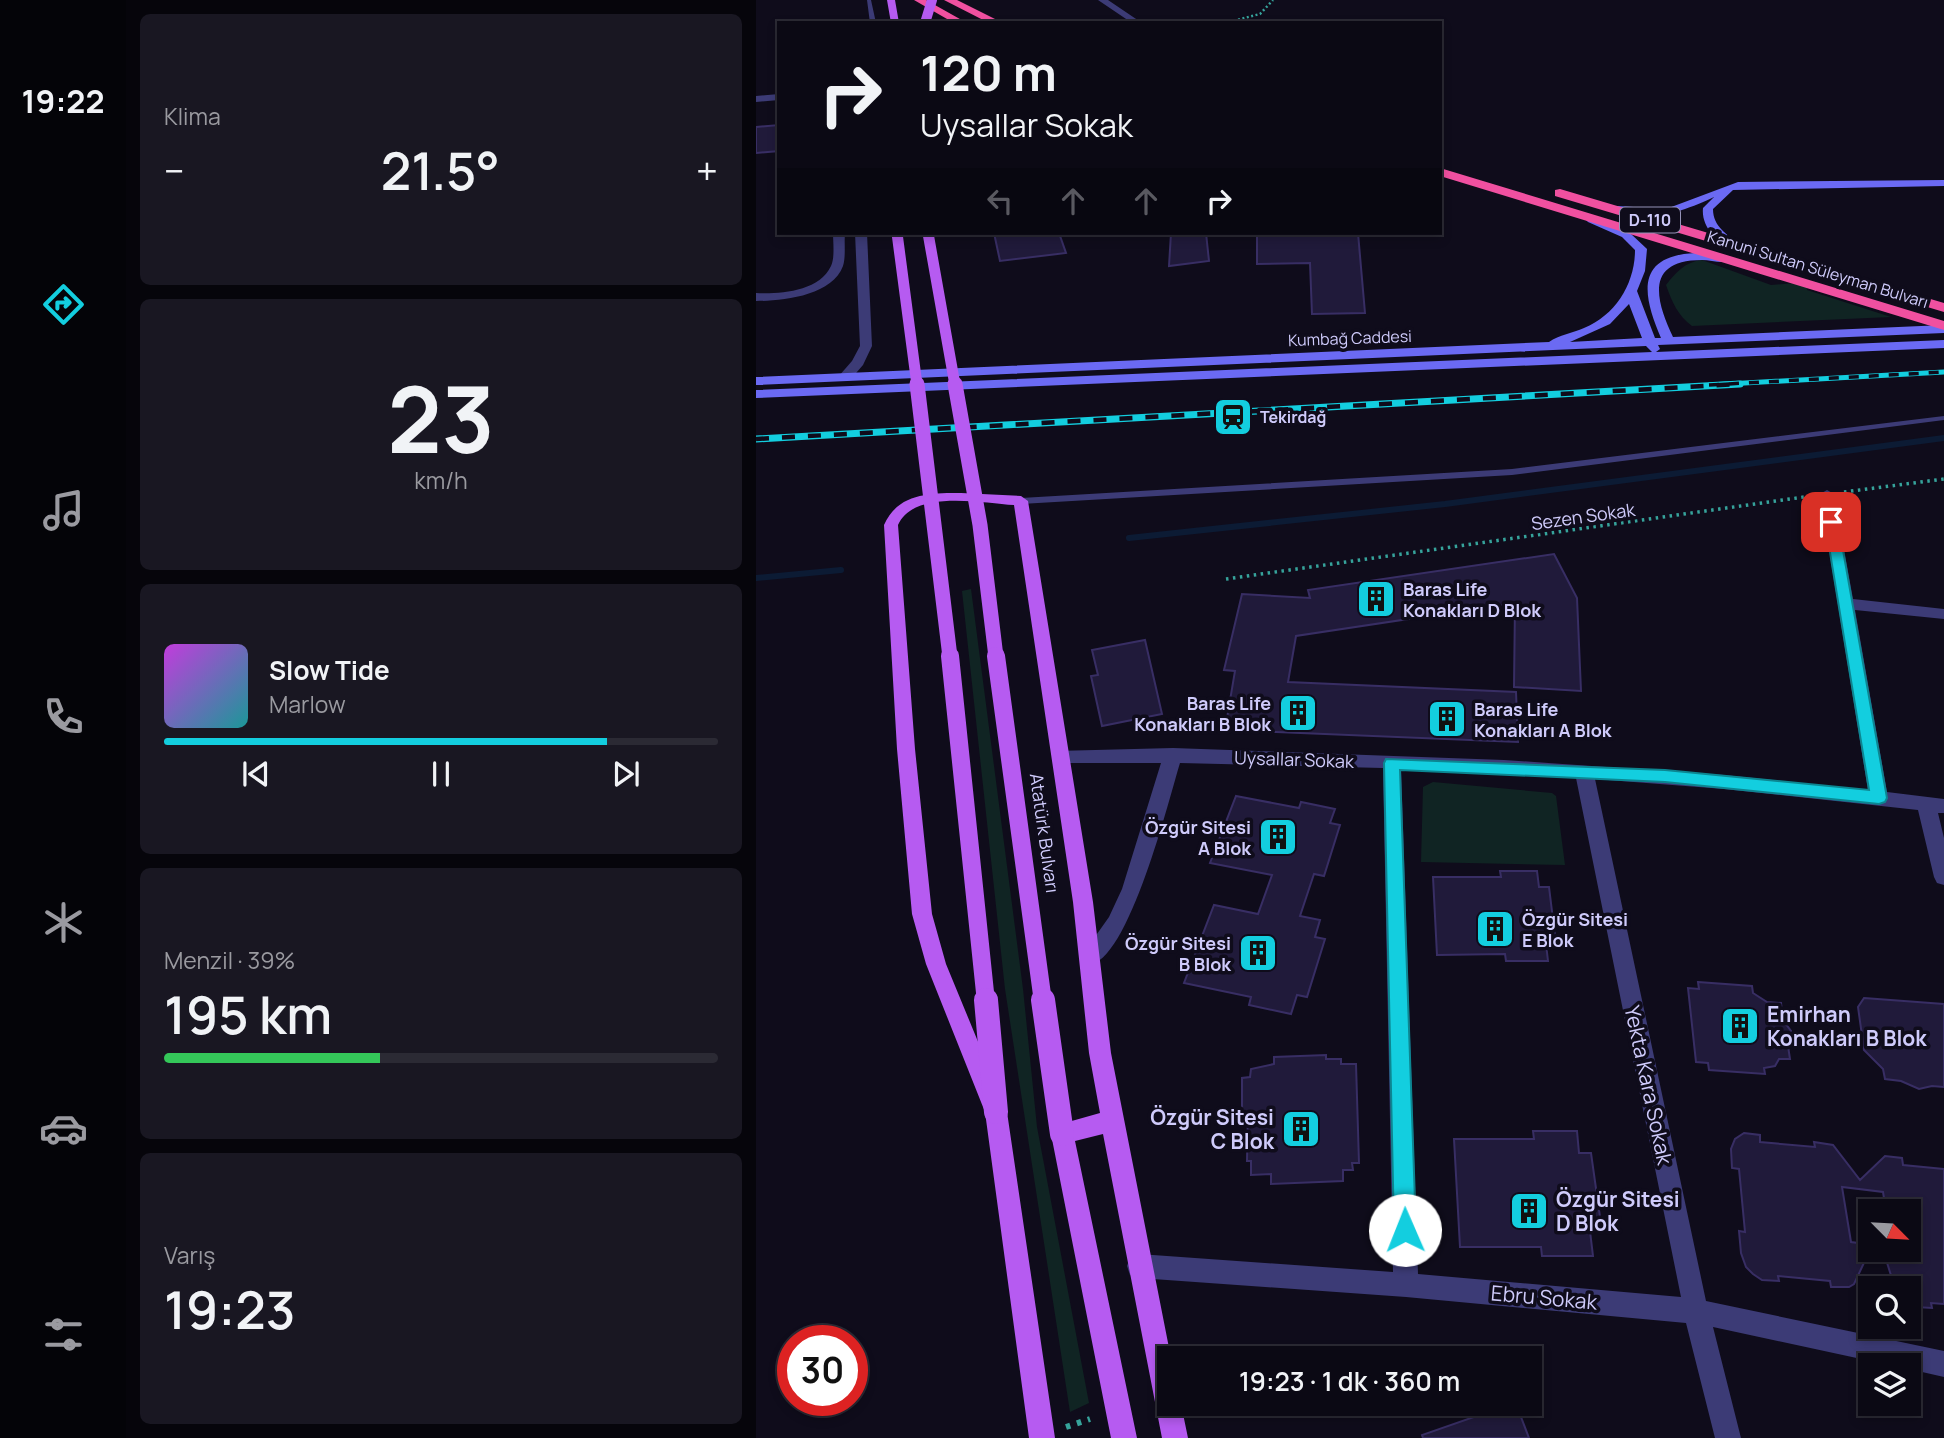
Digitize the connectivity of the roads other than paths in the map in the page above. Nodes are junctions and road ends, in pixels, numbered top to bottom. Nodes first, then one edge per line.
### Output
1 (869, 0) edge
2 (891, 0) edge
3 (919, 0) edge
4 (932, 0) edge
5 (949, 0) edge
6 (1102, 0) edge
7 (873, 21) edge
8 (895, 21) edge
9 (926, 21) edge
10 (958, 21) edge
11 (994, 21) edge
12 (1135, 21) edge
13 (777, 97) edge
14 (756, 99) edge
15 (1442, 159) edge
16 (1442, 173) edge
17 (1523, 182) dead end
18 (1944, 183) edge
19 (1762, 185) junction
20 (1549, 190) dead end
21 (1616, 209) junction
22 (1587, 216) junction
23 (839, 235) edge
24 (860, 235) edge
25 (897, 235) edge
26 (928, 235) edge
27 (1731, 244) junction
28 (1731, 260) junction
29 (1631, 291) junction
30 (756, 297) edge
31 (1944, 308) edge
32 (1944, 327) edge
33 (1669, 342) junction
34 (1650, 343) junction
35 (1944, 344) edge
36 (1543, 348) junction
37 (1659, 357) junction
38 (845, 377) junction
39 (756, 381) edge
40 (756, 394) edge
41 (1944, 418) edge
42 (1827, 494) road end
43 (1021, 502) junction
44 (1845, 604) junction
45 (1944, 614) edge
46 (1174, 755) junction
47 (1062, 756) junction
48 (1392, 763) junction
49 (1584, 771) junction
50 (1879, 798) junction
51 (1935, 804) edge
52 (1944, 877) edge
53 (1090, 958) junction
54 (996, 1112) junction
55 (1111, 1121) junction
56 (1062, 1134) junction
57 (1139, 1266) junction
58 (1406, 1285) junction
59 (1696, 1311) junction
60 (1944, 1364) edge
61 (1041, 1438) edge
62 (1124, 1438) edge
63 (1175, 1438) edge
64 (1728, 1438) edge

1 - 7 lane
2 - 8 main road
3 - 10 highway
4 - 9 main road, bridge
5 - 11 highway
6 - 12 street
13 - 14 street
15 - 17 highway
16 - 22 highway, Kanuni Sultan Süleyman Bulvarı / D-110
18 - 19 street
19 - 21 street
19 - 27 street
20 - 21 highway, Kanuni Sultan Süleyman Bulvarı / D-110
21 - 27 highway, Kanuni Sultan Süleyman Bulvarı / D-110
22 - 28 highway, Kanuni Sultan Süleyman Bulvarı / D-110
22 - 29 street
23 - 30 street
24 - 38 street
25 - 54 main road, bridge
26 - 56 main road, Atatürk Bulvarı, bridge
27 - 31 highway, Kanuni Sultan Süleyman Bulvarı / D-110
28 - 32 highway, Kanuni Sultan Süleyman Bulvarı / D-110
28 - 33 street
29 - 34 street
29 - 36 street
32 - 33 street, Kumbağ Caddesi
33 - 34 street, Kumbağ Caddesi
33 - 37 street
34 - 36 street, Kumbağ Caddesi
34 - 37 street
35 - 37 street, Kumbağ Caddesi
36 - 38 street, Kumbağ Caddesi
37 - 40 street, Kumbağ Caddesi
38 - 39 street, Kumbağ Caddesi
41 - 43 lane
42 - 44 street
43 - 47 main road
43 - 54 main road
44 - 45 street
44 - 50 street
46 - 47 street, Uysallar Sokak
46 - 48 street, Uysallar Sokak
46 - 53 street
47 - 53 main road
48 - 49 street, Uysallar Sokak
48 - 58 street
49 - 50 street, Uysallar Sokak
49 - 59 street, Yekta Kara Sokak
50 - 51 street, Uysallar Sokak
51 - 52 street
53 - 55 main road
54 - 61 main road
55 - 56 main road
55 - 57 main road
56 - 62 main road, Atatürk Bulvarı
57 - 58 street, Ebru Sokak
57 - 63 main road
58 - 59 street, Ebru Sokak
59 - 60 street, Ebru Sokak
59 - 64 street, Yekta Kara Sokak

